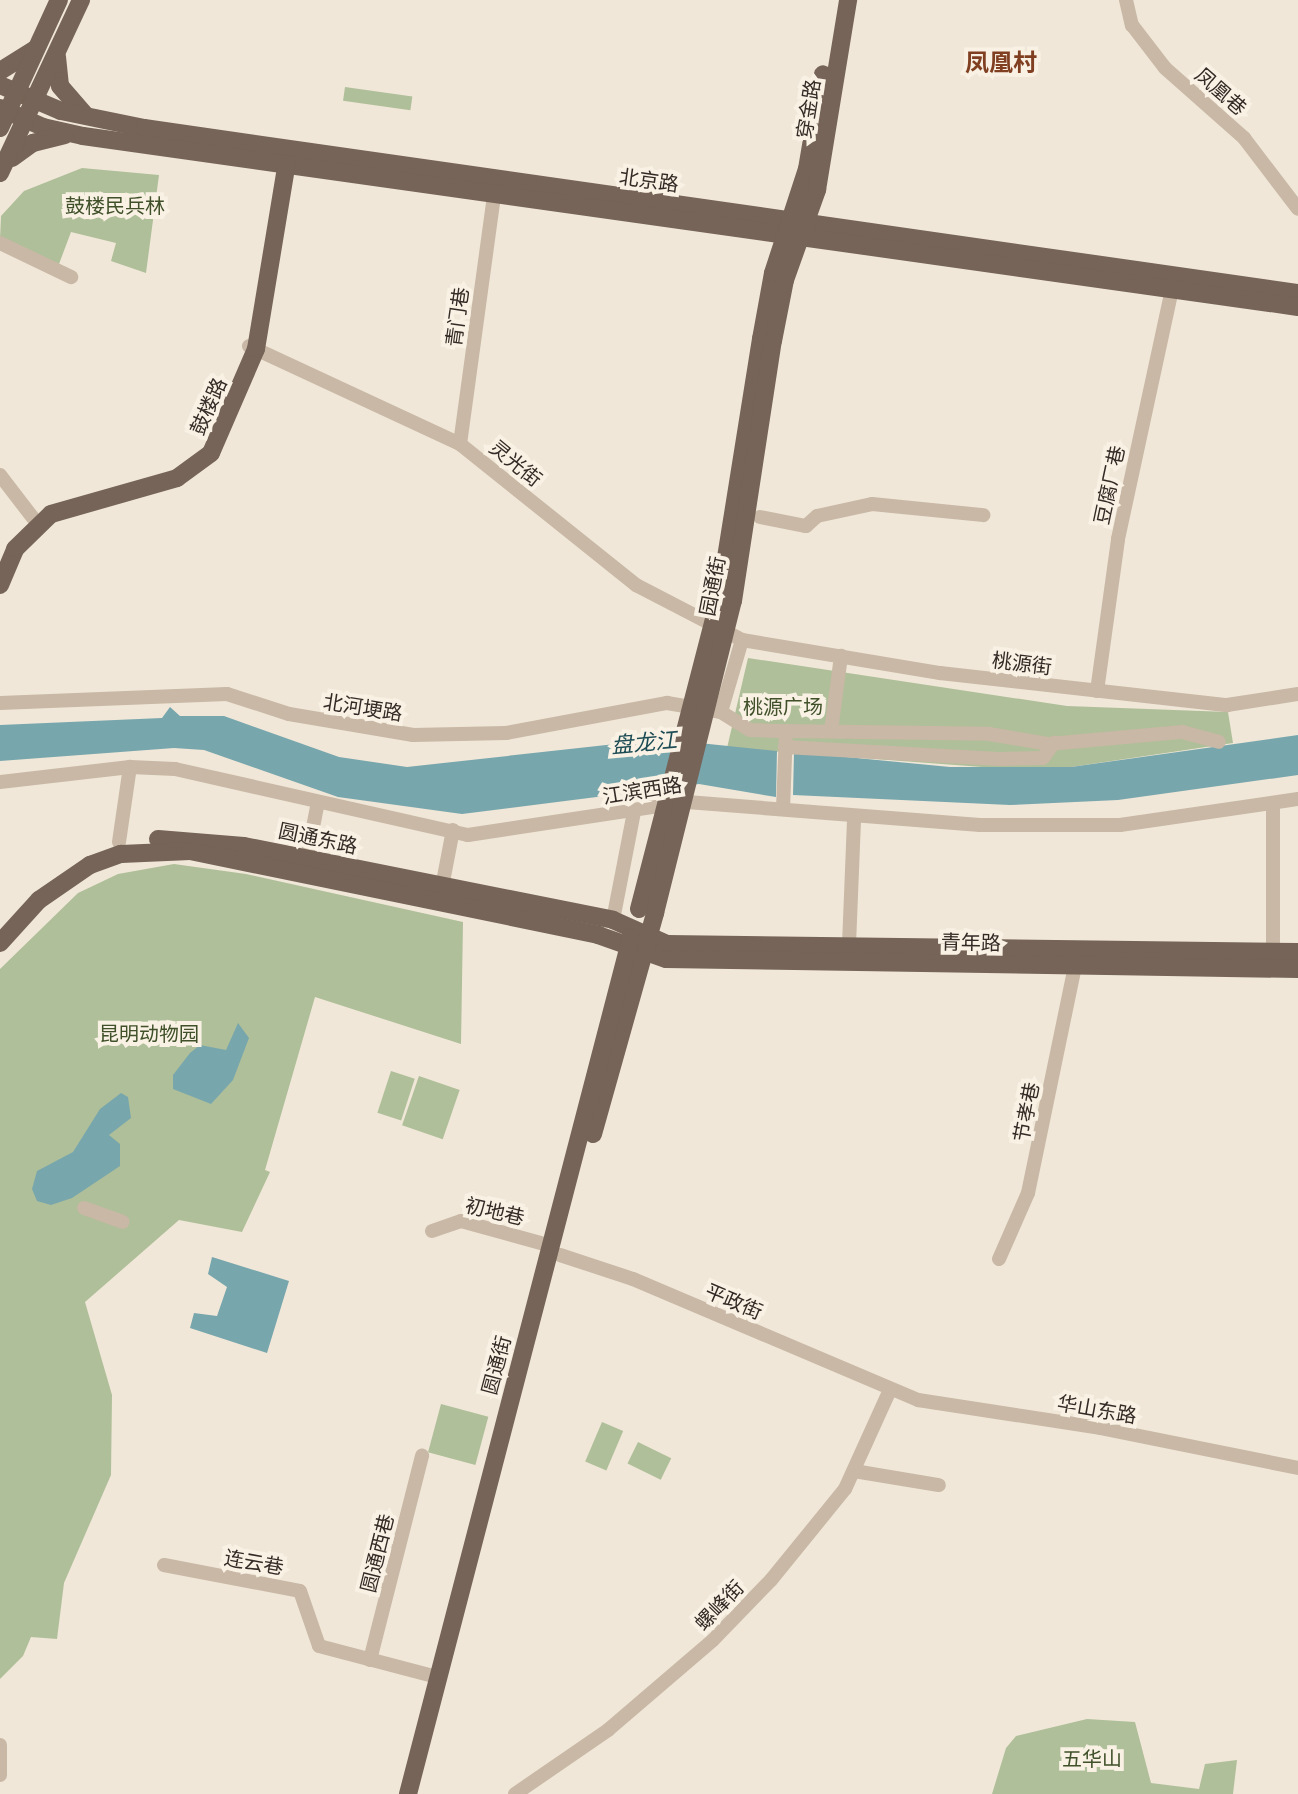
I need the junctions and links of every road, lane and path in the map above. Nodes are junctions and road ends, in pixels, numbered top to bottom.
1 (59, 0) edge
2 (81, 0) edge
3 (836, 0) edge
4 (848, 0) edge
5 (1126, 0) edge
6 (38, 45) junction
7 (59, 48) junction
8 (0, 71) edge
9 (17, 94) edge
10 (3, 116) edge
11 (26, 120) junction
12 (98, 120) junction
13 (83, 136) junction
14 (283, 166) junction
15 (0, 173) edge
16 (494, 195) junction
17 (1298, 209) edge
18 (796, 230) junction
19 (0, 243) edge
20 (71, 277) dead end
21 (1172, 290) junction
22 (1298, 293) edge
23 (1298, 307) edge
24 (253, 348) junction
25 (460, 444) junction
26 (0, 475) edge
27 (983, 515) dead end
28 (760, 517) dead end
29 (33, 518) junction
30 (0, 562) edge
31 (0, 585) edge
32 (742, 640) junction
33 (841, 656) junction
34 (1097, 691) junction
35 (1298, 694) edge
36 (0, 703) edge
37 (721, 712) junction
38 (786, 731) junction
39 (831, 731) junction
40 (1182, 732) junction
41 (1219, 742) dead end
42 (1054, 743) junction
43 (785, 748) junction
44 (1183, 749) dead end
45 (130, 767) junction
46 (0, 782) edge
47 (1298, 799) edge
48 (318, 802) junction
49 (782, 804) junction
50 (1273, 804) junction
51 (634, 812) junction
52 (854, 818) junction
53 (453, 830) junction
54 (119, 842) junction
55 (305, 866) junction
56 (442, 887) junction
57 (613, 920) junction
58 (0, 926) edge
59 (0, 943) edge
60 (638, 943) junction
61 (849, 945) junction
62 (1273, 952) junction
63 (1298, 952) edge
64 (1075, 967) junction
65 (1298, 969) edge
66 (84, 1208) dead end
67 (123, 1222) dead end
68 (432, 1231) dead end
69 (556, 1250) junction
70 (999, 1259) dead end
71 (890, 1390) junction
72 (422, 1456) dead end
73 (1298, 1468) edge
74 (854, 1471) junction
75 (939, 1485) dead end
76 (164, 1565) dead end
77 (370, 1660) junction
78 (441, 1678) junction
79 (0, 1745) edge
80 (0, 1775) edge
81 (408, 1794) edge
82 (418, 1794) edge
83 (515, 1794) edge

1 - 6 main road
2 - 7 main road
3 - 18 main road, 穿金路
4 - 18 main road, 穿金路
5 - 17 street, 凤凰巷
6 - 8 main road
6 - 9 main road
7 - 9 main road
7 - 12 main road
9 - 10 main road
9 - 11 main road
9 - 12 main road, 北京路
10 - 11 main road, 北京路
11 - 13 main road, 北京路
11 - 15 main road
12 - 18 main road, 北京路
13 - 14 main road, 北京路
13 - 15 main road
14 - 16 main road, 北京路
14 - 24 main road, 鼓楼路
16 - 18 main road, 北京路
16 - 25 street, 青门巷
18 - 21 main road, 北京路
18 - 22 main road, 北京路
18 - 60 main road, 园通街, bridge
19 - 20 street
21 - 23 main road, 北京路
21 - 34 street, 豆腐厂巷
24 - 25 street, 灵光街
24 - 29 main road, 鼓楼路
24 - 31 main road, 鼓楼路
25 - 32 street, 灵光街
26 - 29 street
27 - 28 street
29 - 30 main road, 鼓楼路
32 - 33 street, 桃源街
32 - 37 street
33 - 34 street, 桃源街
33 - 39 street
34 - 35 street, 桃源街
36 - 37 street, 北河埂路
37 - 38 street, 北河埂路
38 - 39 street, 北河埂路
38 - 43 street
39 - 42 street, 北河埂路
40 - 41 street
40 - 42 street
40 - 44 street
42 - 43 street
43 - 49 street
45 - 46 street, 江滨西路
45 - 48 street, 江滨西路
45 - 54 street
47 - 50 street, 江滨西路
48 - 53 street, 江滨西路
48 - 55 street
49 - 51 street, 江滨西路
49 - 52 street, 江滨西路
50 - 52 street, 江滨西路
50 - 62 street
51 - 53 street, 江滨西路
51 - 57 street
52 - 61 street
53 - 56 street
54 - 55 main road, 圆通东路
54 - 58 main road, 圆通东路
55 - 56 main road, 圆通东路
55 - 59 main road, 圆通东路
55 - 60 main road, 圆通东路
56 - 57 main road, 圆通东路
57 - 60 main road, 圆通东路
60 - 61 main road, 青年路
60 - 64 main road, 青年路
60 - 69 main road, 圆通街
61 - 62 main road, 青年路
62 - 63 main road, 青年路
64 - 65 main road, 青年路
64 - 70 street, 节孝巷
66 - 67 street
68 - 69 street, 初地巷
69 - 71 street, 平政街
69 - 78 main road, 圆通街
71 - 73 street, 华山东路
71 - 74 street, 螺峰街
72 - 77 street, 圆通西巷
74 - 75 street
74 - 83 street, 螺峰街
76 - 77 street, 连云巷
77 - 78 street, 连云巷
78 - 81 main road, 圆通街
78 - 82 main road, 圆通街
79 - 80 street

